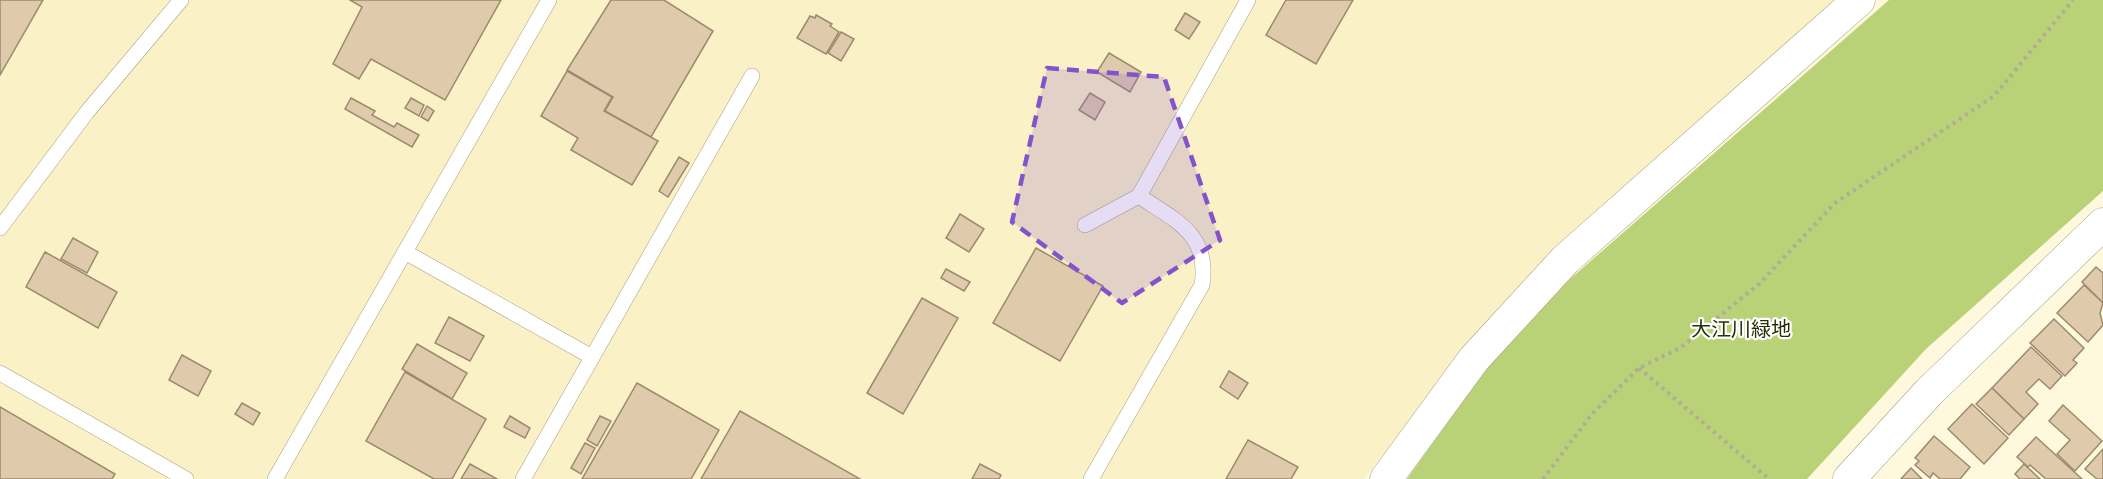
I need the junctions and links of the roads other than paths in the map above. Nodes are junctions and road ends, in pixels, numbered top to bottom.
1 (181, 0) edge
2 (549, 0) edge
3 (1248, 0) edge
4 (1859, 0) edge
5 (752, 76) dead end
6 (1139, 196) junction
7 (2103, 224) edge
8 (1085, 225) dead end
9 (0, 228) edge
10 (405, 252) junction
11 (592, 357) junction
12 (0, 373) edge
13 (186, 479) edge
14 (274, 479) edge
15 (523, 479) edge
16 (1091, 479) edge
17 (1386, 479) edge
18 (1849, 479) edge

1 - 9 lane
2 - 10 lane
3 - 6 lane
4 - 17 street
5 - 11 lane
6 - 8 lane
6 - 16 lane
7 - 18 street
10 - 11 lane
10 - 14 lane
11 - 15 lane
12 - 13 lane

